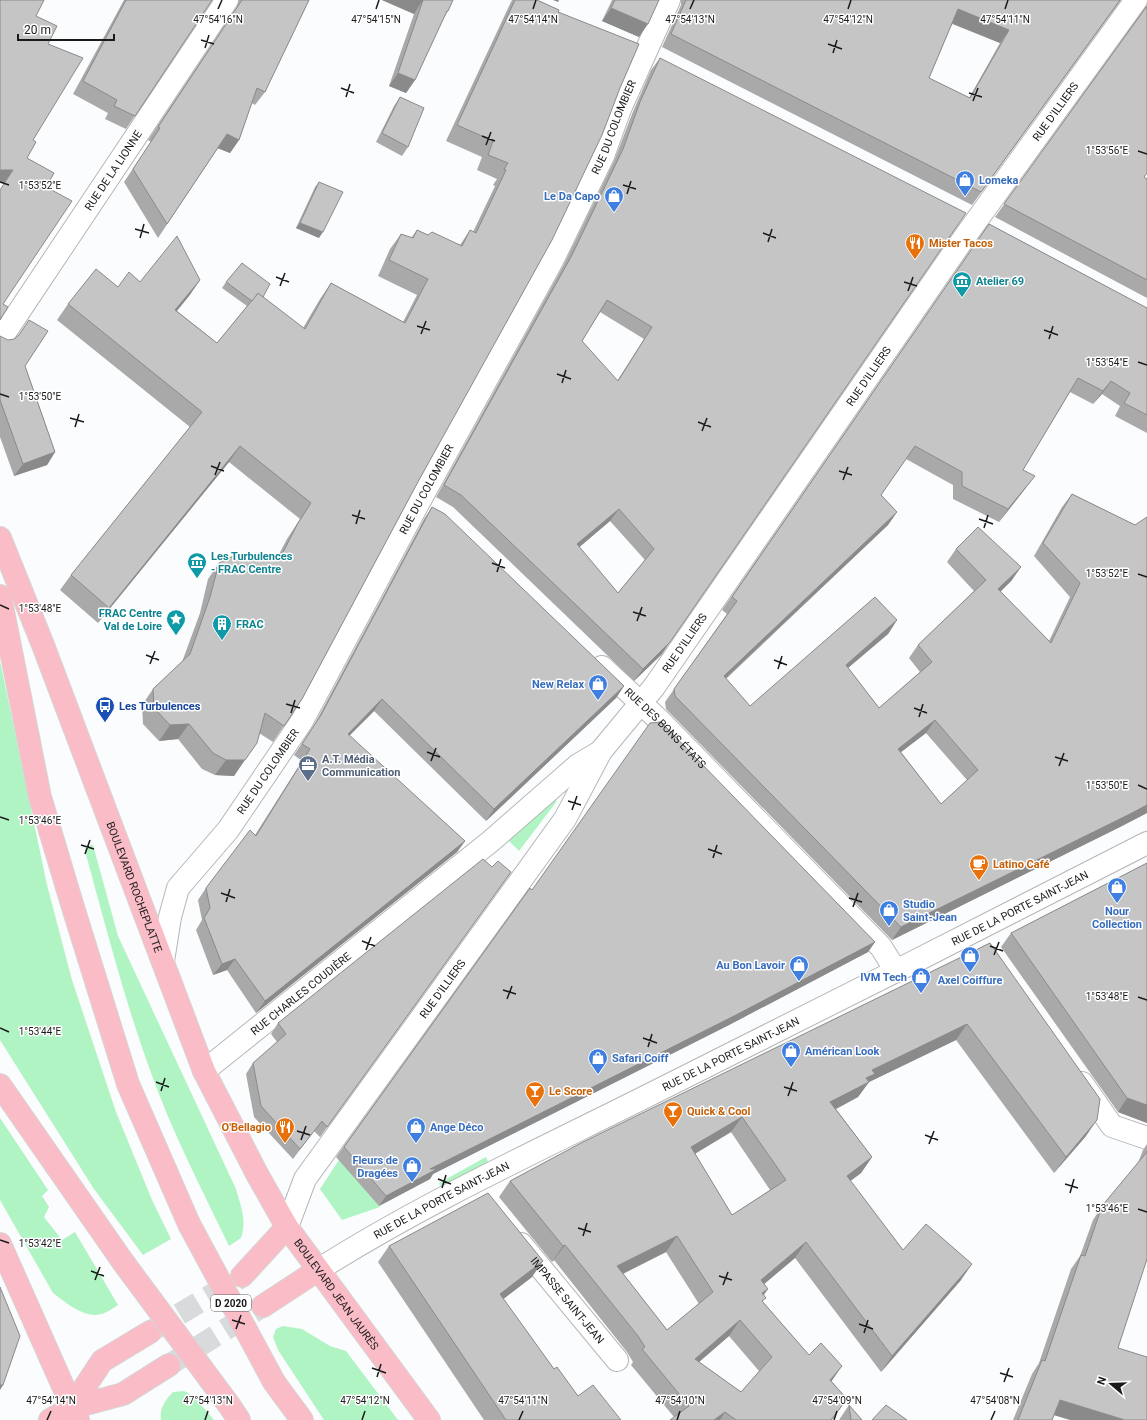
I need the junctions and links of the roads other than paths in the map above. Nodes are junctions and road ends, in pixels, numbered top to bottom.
1 (227, 0) edge
2 (670, 0) edge
3 (1136, 0) edge
4 (967, 216) junction
5 (996, 232) edge
6 (0, 340) edge
7 (0, 538) edge
8 (0, 596) edge
9 (587, 653) edge
10 (641, 704) junction
11 (601, 751) junction
12 (491, 841) joint
13 (1147, 843) edge
14 (163, 961) junction
15 (896, 971) junction
16 (1071, 1068) edge
17 (204, 1071) junction
18 (0, 1085) edge
19 (1147, 1138) edge
20 (474, 1183) junction
21 (486, 1202) edge
22 (287, 1226) junction
23 (507, 1226) edge
24 (0, 1244) edge
25 (318, 1270) junction
26 (242, 1276) tunnel mouth
27 (263, 1306) tunnel mouth
28 (150, 1332) tunnel mouth
29 (617, 1360) dead end
30 (169, 1365) tunnel mouth
31 (234, 1412) edge
32 (75, 1414) edge
33 (50, 1420) edge
34 (302, 1420) edge
35 (429, 1420) edge

1 - 6 street, RUE DE LA LIONNE
2 - 14 street, RUE DU COLOMBIER
3 - 4 street, RUE D'ILLIERS
4 - 5 street
4 - 10 street, RUE D'ILLIERS
7 - 14 main road, BOULEVARD ROCHEPLATTE
8 - 34 main road, D 2020, bridge
9 - 10 street, RUE DES BONS ÉTATS
10 - 11 street, RUE D'ILLIERS
10 - 15 street, RUE DES BONS ÉTATS
11 - 12 street, RUE D'ILLIERS
11 - 22 street, RUE D'ILLIERS
12 - 17 street, RUE CHARLES COUDIÈRE
13 - 15 street, RUE DE LA PORTE SAINT-JEAN
14 - 17 main road, BOULEVARD ROCHEPLATTE
15 - 20 street, RUE DE LA PORTE SAINT-JEAN
16 - 19 street
17 - 22 main road, BOULEVARD ROCHEPLATTE
18 - 31 main road, bridge
20 - 21 street
20 - 25 street, RUE DE LA PORTE SAINT-JEAN
22 - 25 main road, BOULEVARD JEAN JAURÈS
22 - 26 main road
23 - 29 street, IMPASSE SAINT-JEAN
24 - 32 main road
25 - 27 main road
25 - 35 main road, BOULEVARD JEAN JAURÈS
28 - 32 main road
30 - 32 main road
32 - 33 main road

